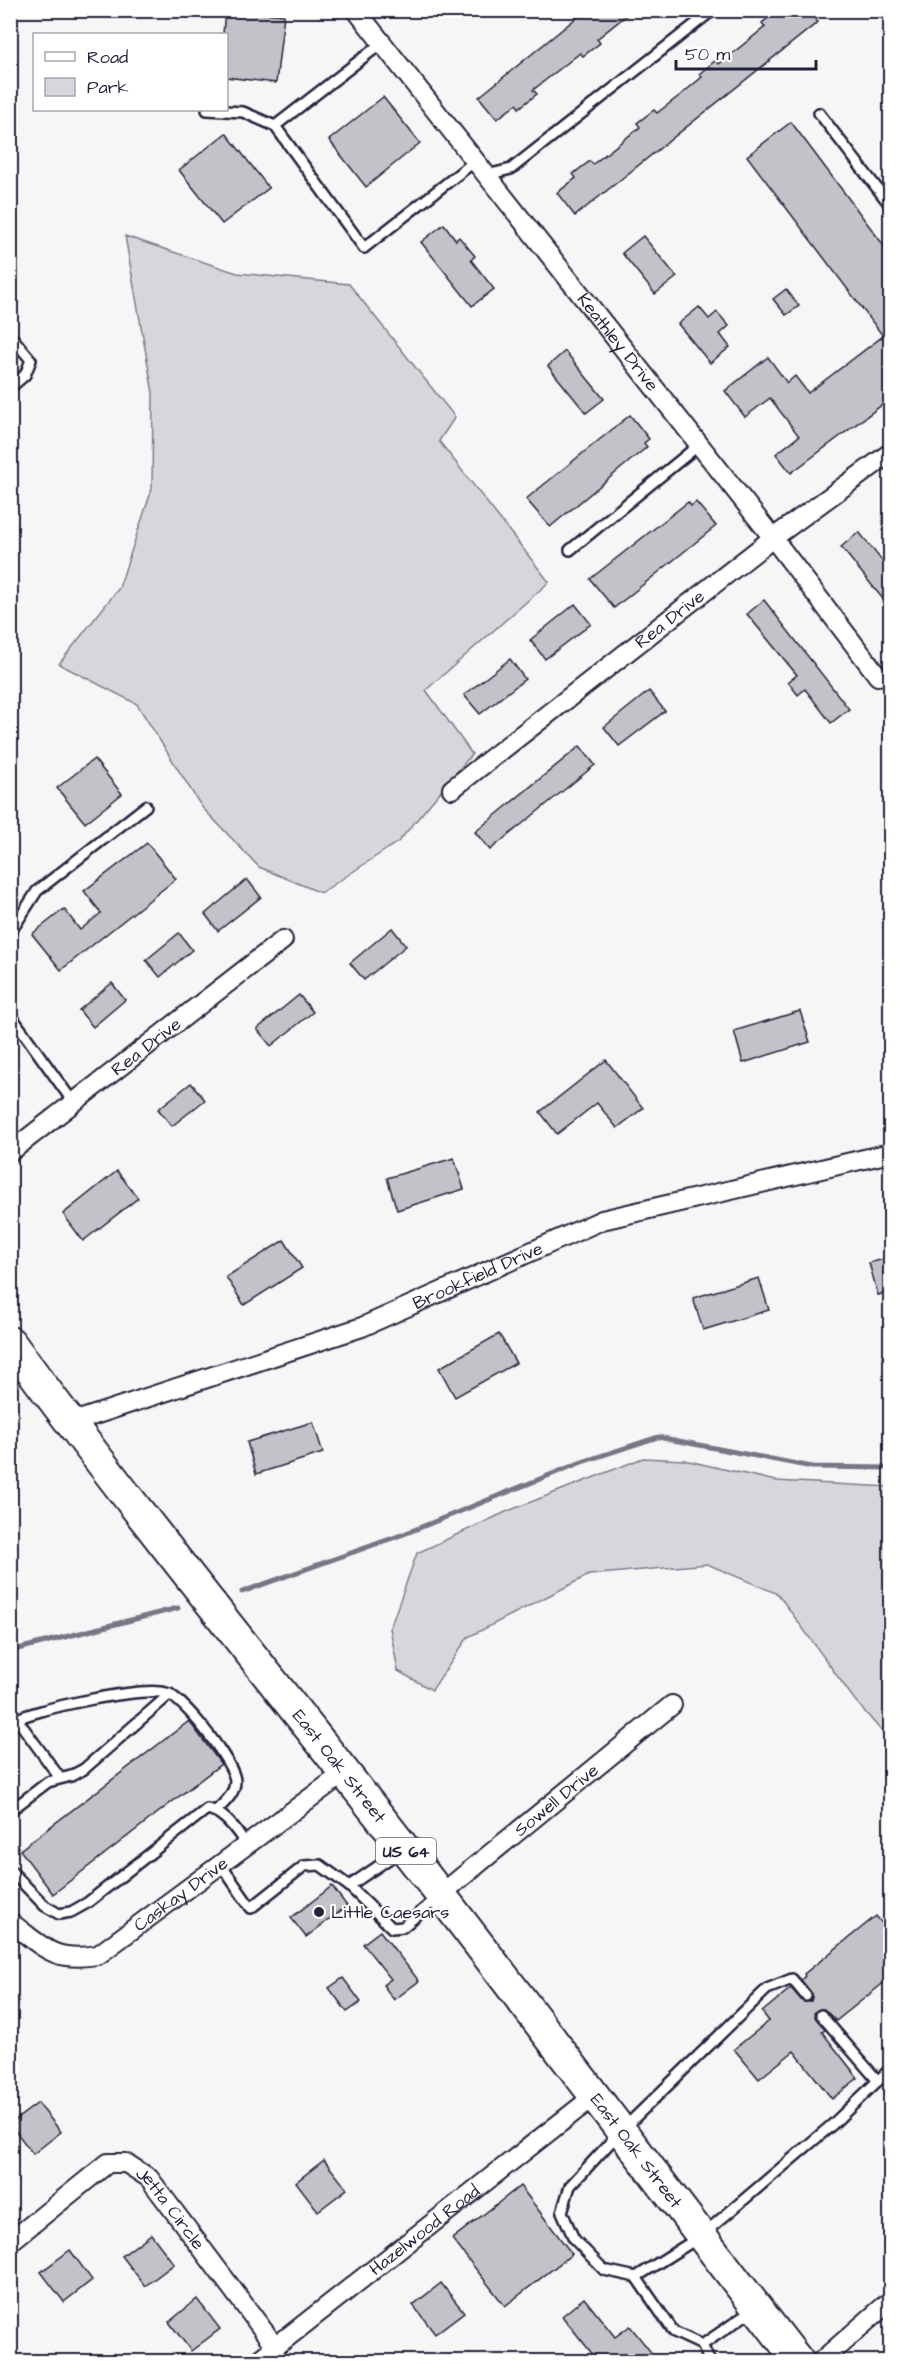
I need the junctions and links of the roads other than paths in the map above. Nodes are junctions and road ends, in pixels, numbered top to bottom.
1 (713, 10) edge
2 (359, 12) edge
3 (382, 43) junction
4 (225, 111) edge
5 (819, 113) dead end
6 (275, 126) junction
7 (481, 168) junction
8 (891, 205) edge
9 (10, 335) edge
10 (10, 388) edge
11 (700, 444) junction
12 (891, 453) edge
13 (773, 538) junction
14 (570, 550) dead end
15 (878, 676) dead end
16 (452, 789) dead end
17 (146, 806) dead end
18 (10, 933) edge
19 (283, 940) dead end
20 (10, 1014) edge
21 (73, 1101) junction
22 (10, 1152) edge
23 (891, 1153) edge
24 (10, 1342) edge
25 (70, 1423) junction
26 (170, 1694) junction
27 (672, 1705) dead end
28 (14, 1720) edge
29 (344, 1773) junction
30 (60, 1778) junction
31 (10, 1811) edge
32 (216, 1811) junction
33 (247, 1845) junction
34 (404, 1849) junction
35 (221, 1865) junction
36 (10, 1870) edge
37 (349, 1886) junction
38 (440, 1895) junction
39 (10, 1922) edge
40 (806, 1996) dead end
41 (821, 2015) dead end
42 (891, 2069) edge
43 (878, 2081) junction
44 (593, 2097) junction
45 (620, 2132) junction
46 (701, 2236) junction
47 (10, 2242) edge
48 (636, 2277) junction
49 (891, 2301) edge
50 (757, 2307) junction
51 (702, 2345) junction
52 (275, 2346) junction
53 (256, 2361) edge
54 (710, 2361) edge
55 (799, 2361) edge
56 (820, 2361) edge

1 - 7 lane
2 - 3 street, Keathley Drive
3 - 6 lane
3 - 7 street, Keathley Drive
4 - 6 lane
5 - 8 lane
6 - 7 lane
7 - 11 street, Keathley Drive
9 - 10 lane
11 - 13 street, Keathley Drive
11 - 14 lane
12 - 13 street, Rea Drive
13 - 15 street, Keathley Drive
13 - 16 street, Rea Drive
17 - 18 lane
19 - 21 street, Rea Drive
20 - 21 lane
21 - 22 street, Rea Drive
23 - 25 street, Brookfield Drive
24 - 25 highway, East Oak Street / US 64
25 - 29 highway, East Oak Street / US 64
26 - 28 lane
26 - 30 lane
26 - 32 lane
27 - 38 street, Sowell Drive
28 - 30 lane
29 - 33 street, Caskay Drive
29 - 34 highway, East Oak Street / US 64
30 - 31 lane
32 - 33 lane
32 - 36 lane
33 - 35 street, Caskay Drive
34 - 37 lane
34 - 38 highway, East Oak Street / US 64
35 - 37 lane
35 - 39 street, Caskay Drive
37 - 38 lane
38 - 44 highway, East Oak Street / US 64
40 - 45 lane
41 - 43 lane
42 - 43 lane
43 - 46 lane
44 - 45 highway, East Oak Street / US 64
44 - 52 street, Hazelwood Road
45 - 46 highway, East Oak Street / US 64
45 - 48 lane
46 - 48 lane
46 - 50 highway, East Oak Street / US 64
47 - 52 street, Jetta Circle
48 - 51 lane
49 - 56 street
50 - 51 lane
50 - 55 highway, East Oak Street / US 64
51 - 54 lane
52 - 53 street, Hazelwood Road

